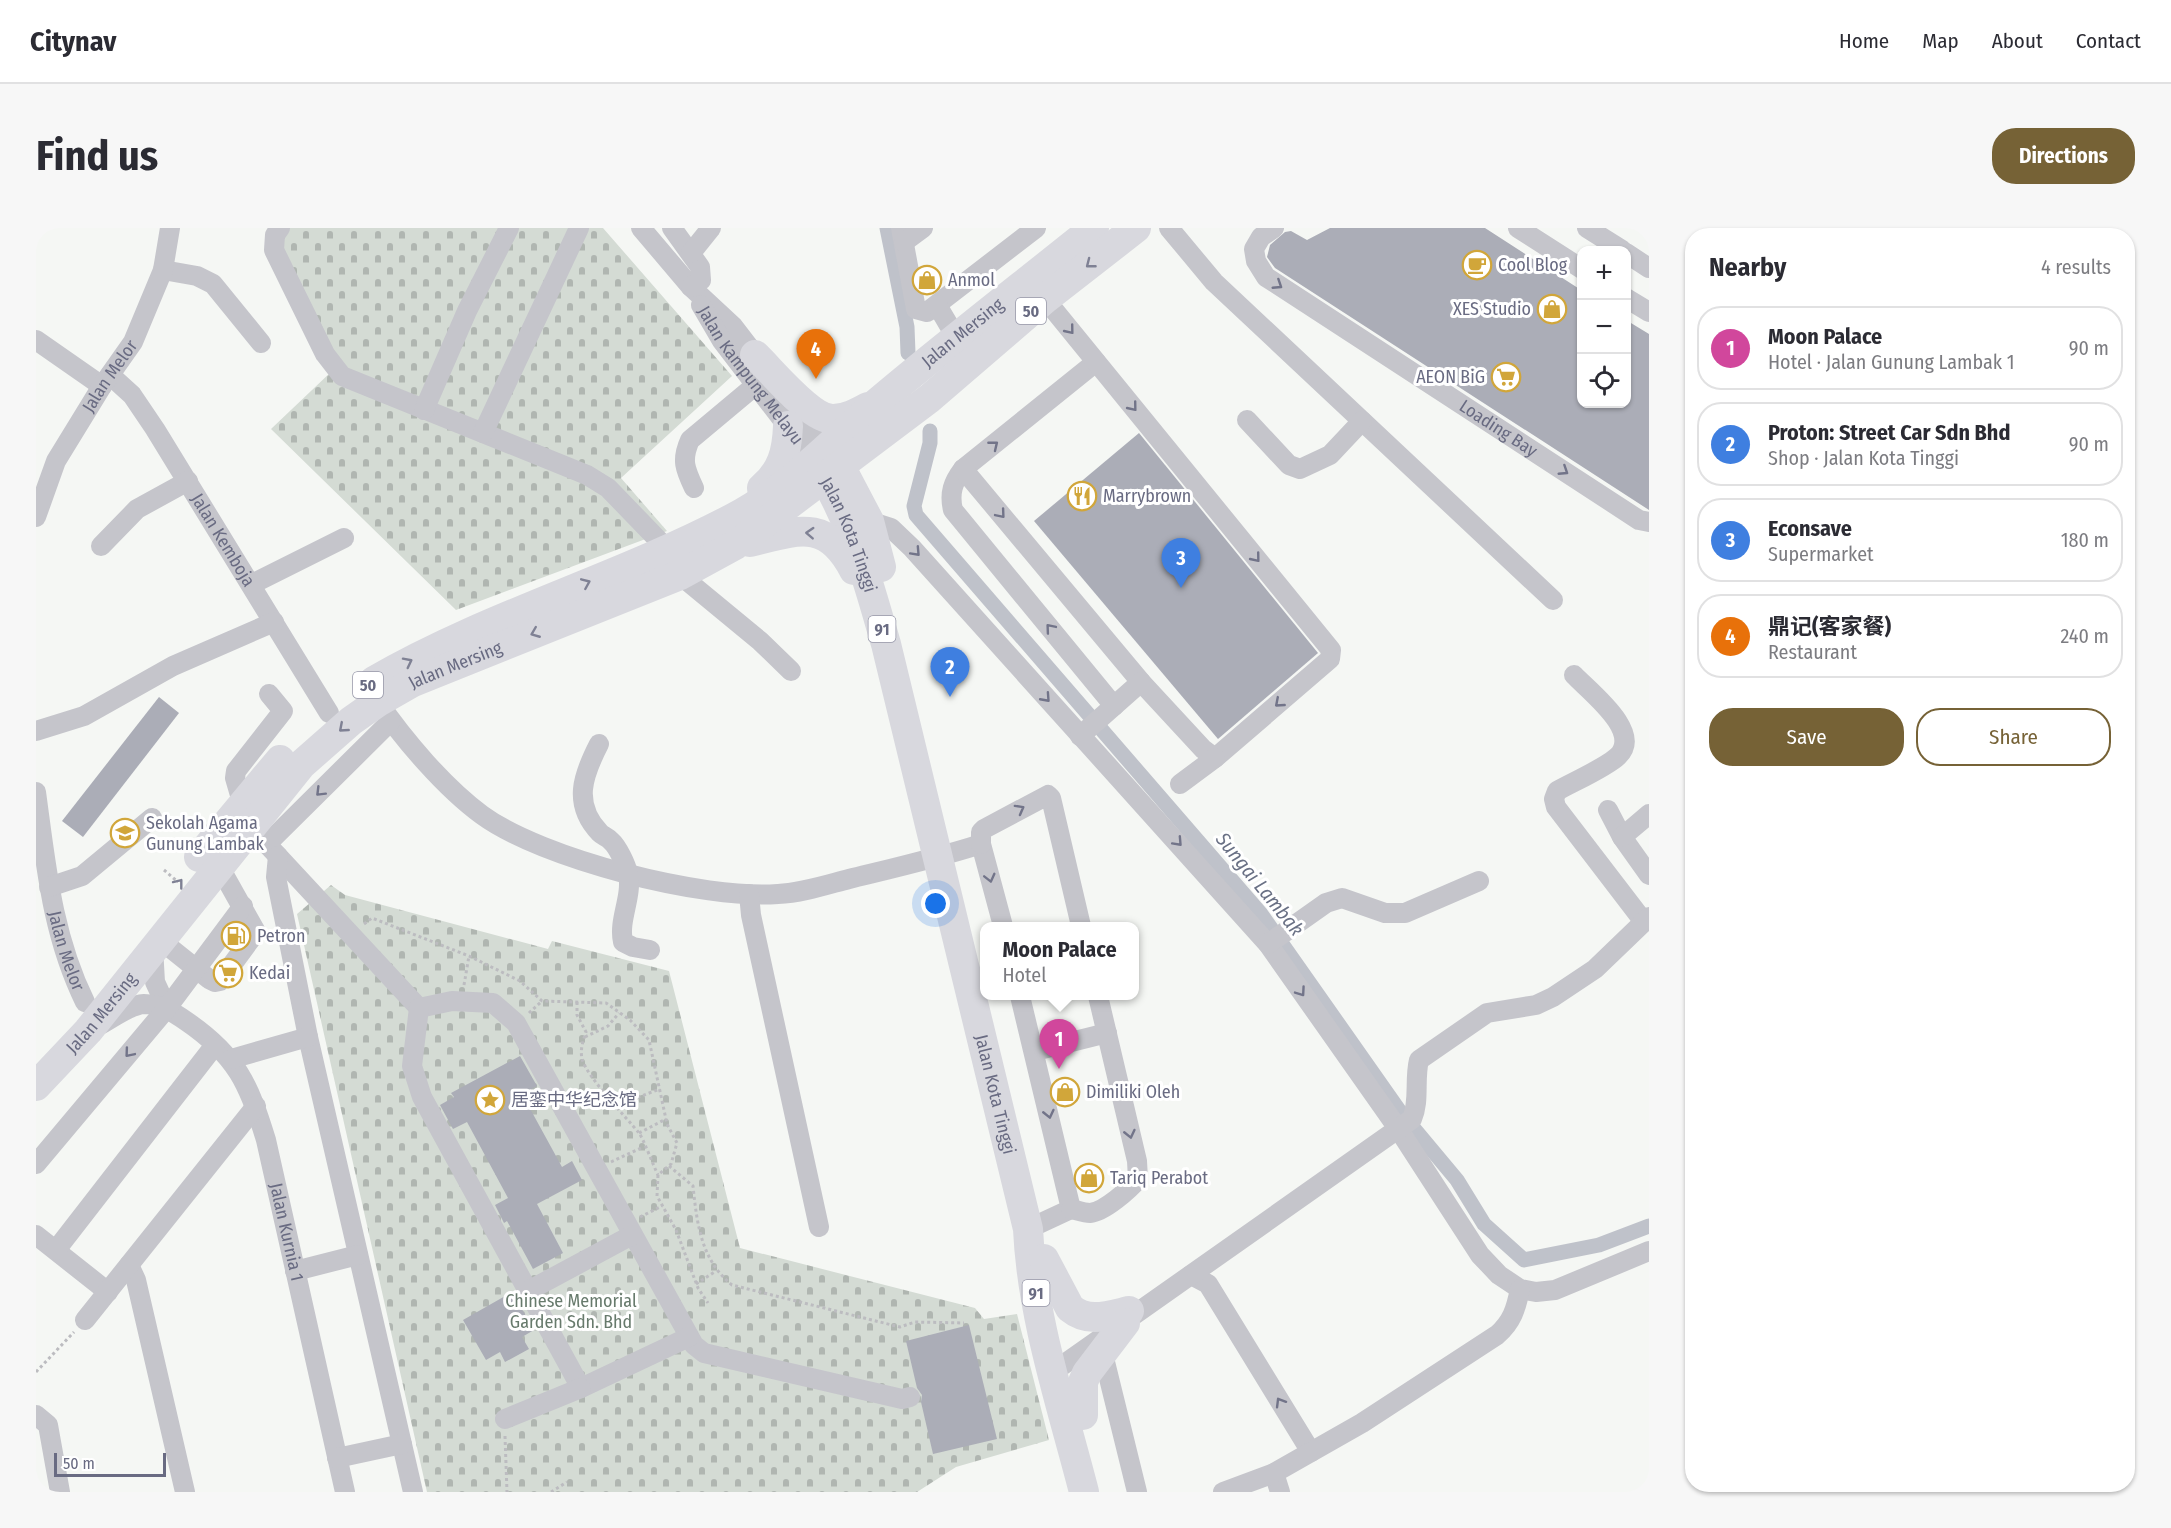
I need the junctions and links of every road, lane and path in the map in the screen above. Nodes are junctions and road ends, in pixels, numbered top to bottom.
1 (170, 228) edge
2 (280, 228) edge
3 (509, 228) edge
4 (579, 228) edge
5 (641, 228) edge
6 (672, 228) edge
7 (711, 228) edge
8 (923, 228) edge
9 (1036, 228) edge
10 (1094, 228) edge
11 (1136, 228) edge
12 (1169, 228) edge
13 (1518, 228) edge
14 (1587, 228) edge
15 (1268, 233) edge
16 (902, 235) edge
17 (1009, 237) edge
18 (1616, 246) edge
19 (691, 253) junction
20 (1631, 256) edge
21 (1577, 266) edge
22 (1649, 268) edge
23 (163, 270) junction
24 (691, 287) junction
25 (1045, 299) junction
26 (1629, 300) edge
27 (936, 305) junction
28 (1649, 312) edge
29 (957, 339) junction
30 (36, 340) edge
31 (261, 343) dead end
32 (755, 355) junction
33 (1096, 362) junction
34 (106, 380) junction
35 (757, 384) junction
36 (914, 395) junction
37 (878, 402) junction
38 (424, 410) junction
39 (1247, 420) dead end
40 (1362, 421) junction
41 (788, 426) junction
42 (483, 433) junction
43 (827, 463) junction
44 (963, 469) junction
45 (188, 481) junction
46 (694, 488) dead end
47 (36, 517) edge
48 (867, 517) junction
49 (1649, 522) edge
50 (705, 532) junction
51 (344, 538) dead end
52 (735, 545) junction
53 (101, 546) dead end
54 (667, 549) junction
55 (680, 575) junction
56 (252, 584) junction
57 (1553, 600) dead end
58 (274, 622) junction
59 (886, 644) junction
60 (791, 671) dead end
61 (1574, 675) dead end
62 (1141, 682) junction
63 (269, 694) dead end
64 (384, 712) junction
65 (329, 713) junction
66 (1097, 721) junction
67 (36, 731) edge
68 (599, 744) dead end
69 (1215, 758) junction
70 (1180, 784) dead end
71 (921, 785) junction
72 (36, 792) edge
73 (1608, 810) dead end
74 (1649, 814) edge
75 (152, 818) dead end
76 (259, 832) junction
77 (1622, 837) junction
78 (981, 844) junction
79 (939, 858) junction
80 (219, 866) junction
81 (628, 873) junction
82 (1649, 875) edge
83 (1479, 881) dead end
84 (49, 887) junction
85 (749, 894) junction
86 (243, 906) junction
87 (1647, 919) edge
88 (1001, 922) edge
89 (1080, 922) edge
90 (350, 934) junction
91 (1276, 939) junction
92 (156, 943) junction
93 (650, 950) dead end
94 (469, 956) junction
95 (196, 968) junction
96 (1021, 1000) edge
97 (1099, 1000) edge
98 (461, 1001) junction
99 (577, 1002) junction
100 (167, 1008) junction
101 (419, 1008) junction
102 (619, 1012) junction
103 (87, 1017) junction
104 (1107, 1033) junction
105 (308, 1037) junction
106 (585, 1037) junction
107 (215, 1045) junction
108 (1035, 1052) junction
109 (36, 1058) edge
110 (231, 1059) junction
111 (36, 1086) edge
112 (660, 1089) junction
113 (256, 1106) junction
114 (615, 1106) junction
115 (666, 1119) junction
116 (1405, 1125) junction
117 (639, 1133) junction
118 (644, 1147) junction
119 (36, 1164) edge
120 (669, 1166) junction
121 (596, 1169) junction
122 (658, 1175) junction
123 (662, 1206) junction
124 (1071, 1209) junction
125 (819, 1227) dead end
126 (629, 1229) junction
127 (1028, 1229) junction
128 (36, 1235) edge
129 (56, 1250) junction
130 (1649, 1251) edge
131 (358, 1255) junction
132 (1044, 1258) junction
133 (129, 1265) junction
134 (295, 1271) junction
135 (716, 1271) junction
136 (1202, 1275) junction
137 (696, 1284) junction
138 (1520, 1289) junction
139 (108, 1292) junction
140 (528, 1292) junction
141 (708, 1303) dead end
142 (1136, 1312) junction
143 (85, 1320) joint
144 (964, 1323) dead end
145 (688, 1337) junction
146 (1103, 1354) junction
147 (1060, 1359) junction
148 (36, 1372) edge
149 (581, 1388) junction
150 (910, 1397) dead end
151 (36, 1415) edge
152 (1083, 1415) junction
153 (505, 1419) joint
154 (402, 1444) junction
155 (1311, 1452) junction
156 (337, 1458) junction
157 (567, 1482) dead end
158 (1277, 1483) edge
159 (60, 1492) edge
160 (184, 1492) edge
161 (345, 1492) edge
162 (414, 1492) edge
163 (507, 1492) edge
164 (551, 1492) edge
165 (1084, 1492) edge
166 (1102, 1492) edge
167 (1137, 1492) edge
168 (1223, 1492) edge

1 - 23 street, Jalan Melor
2 - 38 street
3 - 38 street
4 - 42 street
5 - 24 street, Jalan Kampung Melayu
6 - 19 street
7 - 19 street
8 - 16 street
9 - 17 street
10 - 29 highway, Jalan Mersing / 50
11 -> 25 highway, Jalan Mersing / 50
12 - 40 street
13 - 21 street
14 - 18 street
15 -> 49 street, Loading Bay
16 - 27 street
17 - 27 street
19 - 24 street
20 - 22 street
23 - 31 street
23 - 34 street, Jalan Melor
24 - 32 street, Jalan Kampung Melayu
24 - 35 street, Jalan Kampung Melayu
25 -> 33 street
25 - 36 highway, Jalan Mersing / 50
26 - 28 street
27 - 29 street
29 - 36 highway, Jalan Mersing / 50
30 - 34 street, Jalan Kemboja
32 - 37 highway
32 - 43 street, Jalan Kampung Melayu
44 -> 33 street
33 -> 69 street
34 - 45 street, Jalan Kemboja
34 - 47 street, Jalan Melor
35 - 41 street, Jalan Kampung Melayu
35 - 46 street
36 - 37 highway, Jalan Mersing / 50
36 - 43 highway, Jalan Mersing / 50
36 - 48 highway
37 - 43 highway, Jalan Mersing / 50
38 - 42 street
39 - 40 street
40 - 57 street
41 - 43 street, Jalan Kampung Melayu
41 - 50 highway
42 - 54 street
43 - 48 highway, Jalan Kota Tinggi / 91
43 - 50 highway, Jalan Mersing / 50
43 - 52 highway, Jalan Mersing / 50
43 - 59 highway, Jalan Kota Tinggi / 91
44 -> 62 street
66 -> 44 street
45 - 53 street
45 - 56 street, Jalan Kemboja
48 -> 66 street
48 - 71 highway, Jalan Kota Tinggi / 91
50 - 54 highway, Jalan Mersing / 50
51 - 56 street
52 - 55 highway, Jalan Mersing / 50
59 -> 52 highway
65 -> 54 highway, Jalan Mersing / 50
55 - 60 street
55 -> 64 highway, Jalan Mersing / 50
56 - 58 street, Jalan Kemboja
58 - 65 street, Jalan Kemboja
58 - 67 street
59 - 71 highway, Jalan Kota Tinggi / 91
61 - 87 street
62 - 66 street
62 - 69 street
63 - 76 street
64 -> 76 highway, Jalan Mersing / 50
64 - 81 street
65 - 76 highway, Jalan Mersing / 50
66 -> 91 street
68 - 81 street
69 - 70 street
71 - 79 highway, Jalan Kota Tinggi / 91
72 - 84 street, Jalan Melor
73 - 77 street
74 - 77 street
75 - 84 street
76 - 80 highway, Jalan Mersing / 50
76 - 90 street
103 -> 76 highway, Jalan Mersing / 50
76 - 105 street
77 - 82 street
78 - 79 street
78 -> 88 street
78 -> 89 street
79 - 85 street
79 - 127 highway, Jalan Kota Tinggi / 91
80 - 86 street
80 - 92 highway, Jalan Mersing / 50
81 - 85 street
81 - 93 street
83 - 91 street
84 - 103 street, Jalan Melor
85 - 125 street
86 - 95 street
86 - 95 street
87 - 116 street
90 - 94 path
90 - 101 street
91 -> 116 street
92 - 95 street
92 - 100 street
92 - 103 highway, Jalan Mersing / 50
94 - 98 path
94 - 99 path
95 - 100 street
96 - 108 street
97 - 104 street
98 - 101 street
98 - 121 street
99 - 102 path
99 - 106 path
100 - 103 street
100 - 107 street, Jalan Kurnia 1
100 -> 119 street
101 - 140 street
102 - 106 path
102 - 112 path
103 - 109 highway, Jalan Mersing / 50
103 - 111 highway, Jalan Mersing / 50
104 - 108 street
104 -> 124 street
105 - 110 street
105 - 131 street
106 - 114 path
107 - 110 street, Jalan Kurnia 1
107 - 129 street
108 -> 124 street
110 - 113 street, Jalan Kurnia 1
112 - 114 path
112 - 115 path
113 - 133 street
113 - 134 street, Jalan Kurnia 1
114 - 117 path
115 - 117 path
115 - 120 path
116 - 136 street
116 - 138 street
117 - 118 path
118 - 121 path
118 - 122 path
120 - 122 path
120 - 135 path
121 - 126 street
122 - 123 path
123 - 126 path
123 - 137 path
124 - 127 street
126 - 140 street
126 - 145 street
127 - 132 highway, Jalan Kota Tinggi / 91
127 - 147 highway, Jalan Kota Tinggi / 91
128 - 129 street
129 - 139 street
130 - 138 street
131 - 134 street
131 - 154 street
132 - 142 highway
132 - 147 highway, Jalan Kota Tinggi / 91
133 - 139 street
133 - 160 street
134 - 156 street, Jalan Kurnia 1
135 - 137 path
135 - 144 path
136 - 142 street
155 -> 136 street
137 - 141 path
138 - 155 street
139 - 143 street
140 - 149 street
142 - 146 highway
142 - 147 street
143 - 148 path
145 - 149 street
145 - 150 street
146 - 152 highway
146 - 167 street
147 - 152 highway, Jalan Kota Tinggi / 91
147 - 165 highway, Jalan Kota Tinggi / 91
149 - 153 street
151 - 159 street
152 - 166 highway, Jalan Kota Tinggi / 91
153 - 163 path
154 - 156 street
154 - 162 street
155 - 158 street
156 - 161 street, Jalan Kurnia 1
157 - 164 path
158 - 168 street

